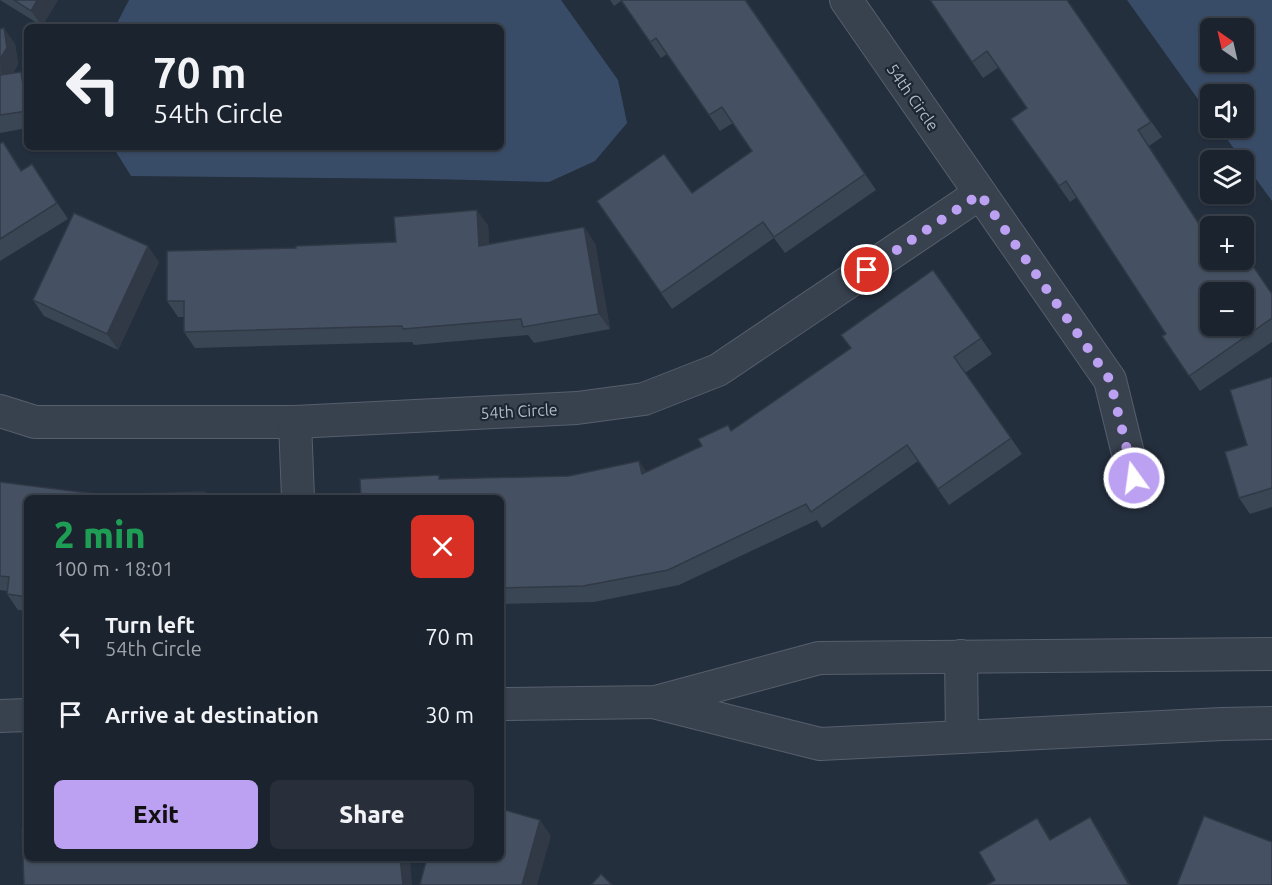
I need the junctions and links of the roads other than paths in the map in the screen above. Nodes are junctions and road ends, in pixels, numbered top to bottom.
1 (846, 0) edge
2 (980, 194) junction
3 (0, 411) edge
4 (295, 422) junction
5 (1134, 478) dead end
6 (298, 495) edge
7 (1272, 654) edge
8 (961, 656) junction
9 (656, 702) junction
10 (504, 704) edge
11 (24, 715) edge
12 (0, 716) edge
13 (1272, 723) edge
14 (962, 737) junction

1 - 2 street, 54th Circle
2 - 4 street, 54th Circle
2 - 5 street, 54th Circle
3 - 4 street, 54th Circle
4 - 6 street
7 - 8 street
8 - 9 street
8 - 14 street
9 - 10 street
9 - 14 street
11 - 12 street
13 - 14 street

